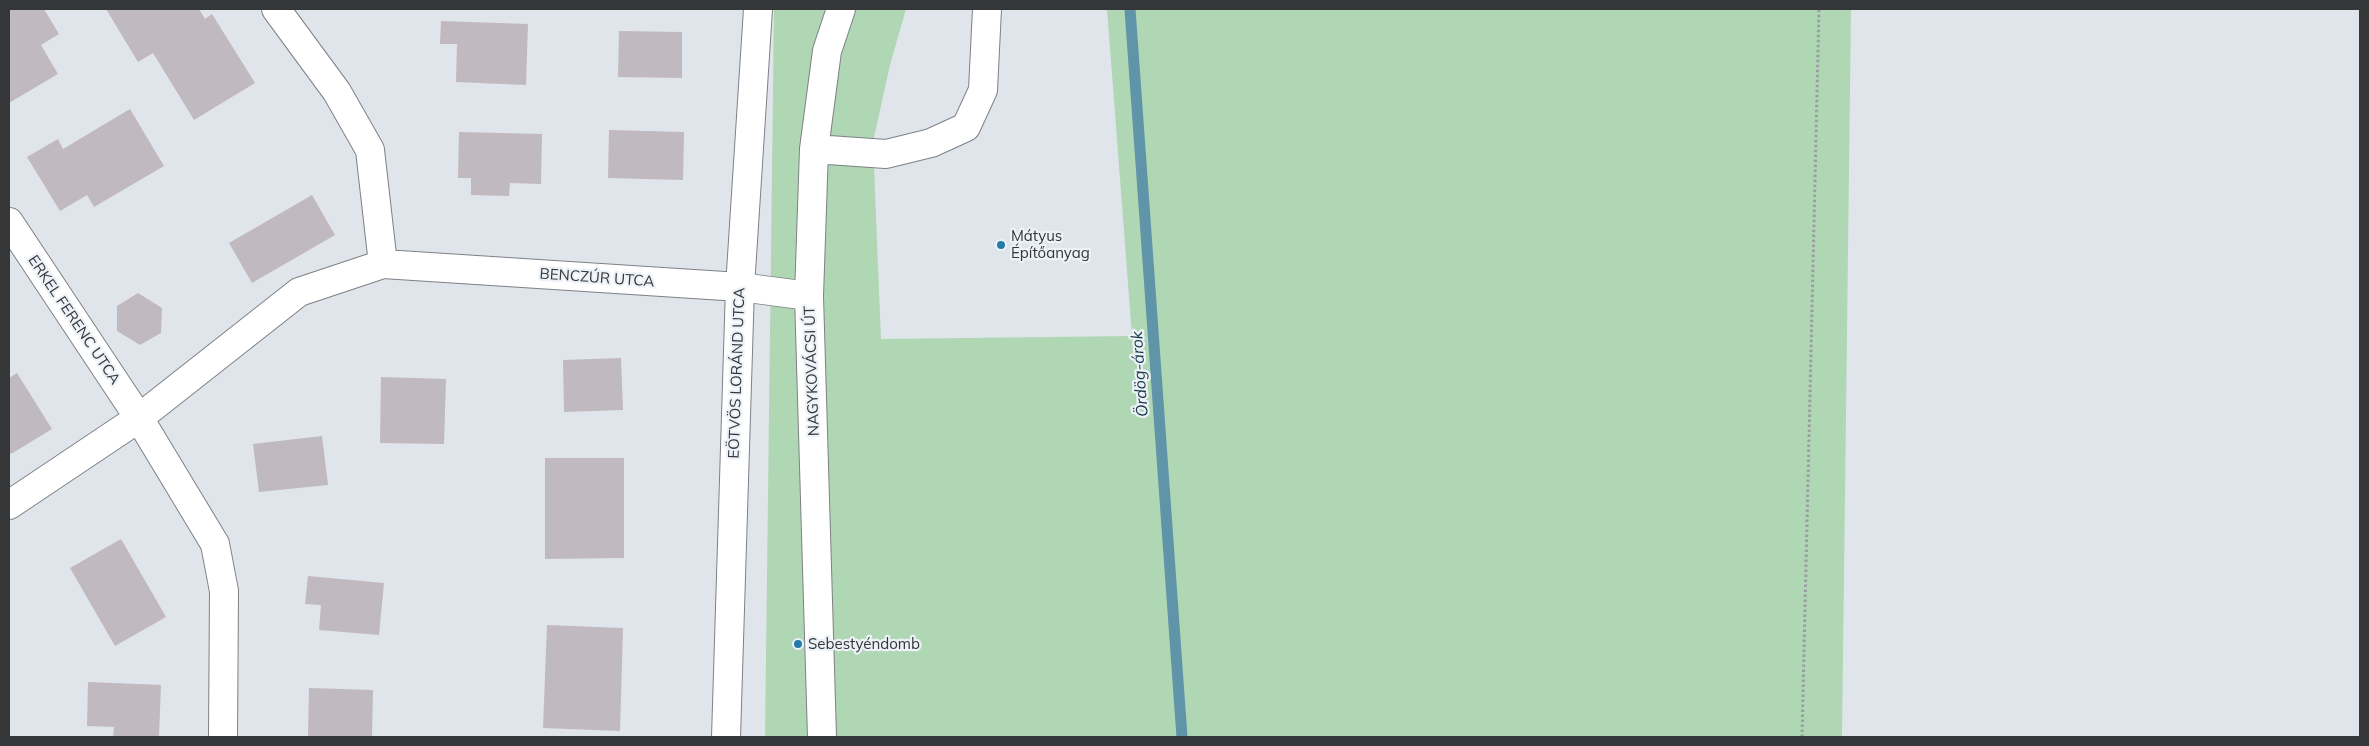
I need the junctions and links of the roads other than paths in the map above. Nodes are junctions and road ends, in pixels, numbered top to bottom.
1 (276, 9) edge
2 (758, 9) edge
3 (841, 9) edge
4 (987, 9) edge
5 (814, 149) junction
6 (9, 222) edge
7 (383, 264) junction
8 (740, 287) junction
9 (809, 296) junction
10 (139, 418) junction
11 (9, 505) edge
12 (223, 737) edge
13 (726, 737) edge
14 (822, 737) edge

1 - 7 street
2 - 8 street, EÖTVÖS LORÁND UTCA
3 - 5 street, NAGYKOVÁCSI ÚT
4 - 5 street
5 - 9 street, NAGYKOVÁCSI ÚT
6 - 10 street, ERKEL FERENC UTCA
7 - 8 street, BENCZÚR UTCA
7 - 10 street
8 - 9 street, BENCZÚR UTCA
8 - 13 street, EÖTVÖS LORÁND UTCA
9 - 14 street, NAGYKOVÁCSI ÚT
10 - 11 street
10 - 12 street, ERKEL FERENC UTCA

